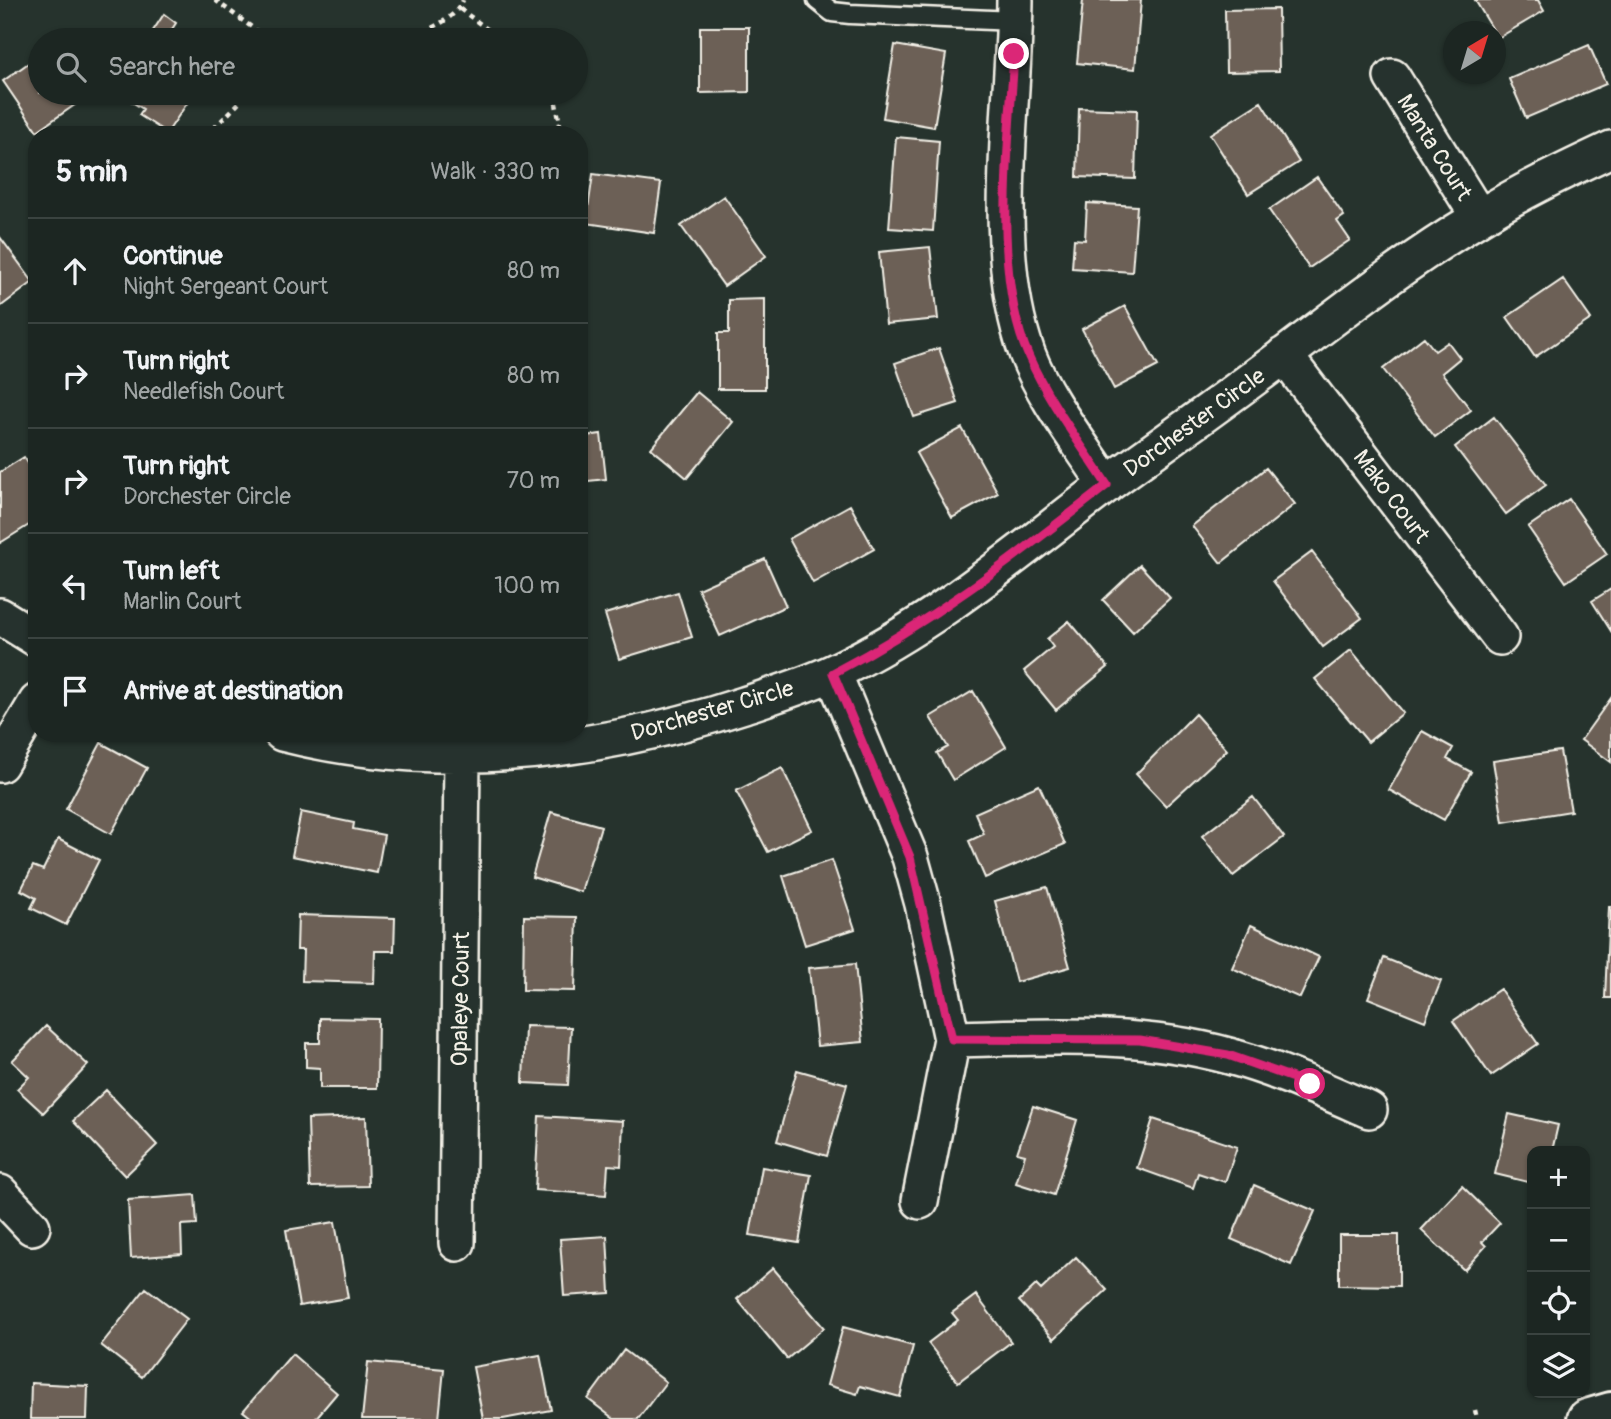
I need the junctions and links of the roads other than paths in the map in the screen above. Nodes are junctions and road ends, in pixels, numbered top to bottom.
1 (817, 0) edge
2 (1015, 11) edge
3 (1392, 77) dead end
4 (1611, 149) edge
5 (1479, 217) junction
6 (1284, 355) junction
7 (1107, 485) junction
8 (0, 616) edge
9 (28, 633) edge
10 (1500, 637) dead end
11 (833, 673) junction
12 (28, 717) edge
13 (324, 742) edge
14 (586, 742) edge
15 (588, 742) edge
16 (462, 756) junction
17 (0, 764) edge
18 (952, 1039) junction
19 (1368, 1110) dead end
20 (0, 1193) edge
21 (920, 1201) dead end
22 (33, 1227) dead end
23 (457, 1243) dead end
24 (1611, 1412) edge
25 (1587, 1419) edge

1 - 2 lane
2 - 7 street
3 - 5 street, Manta Court
4 - 5 street, Dorchester Circle
5 - 6 street, Dorchester Circle
6 - 7 street, Dorchester Circle
6 - 10 street, Mako Court
7 - 11 street, Dorchester Circle
8 - 9 street
11 - 15 street, Dorchester Circle
11 - 18 street
12 - 17 street
13 - 16 street, Dorchester Circle
14 - 16 street, Dorchester Circle
16 - 23 street, Opaleye Court
18 - 19 street
18 - 21 street
20 - 22 street
24 - 25 main road

